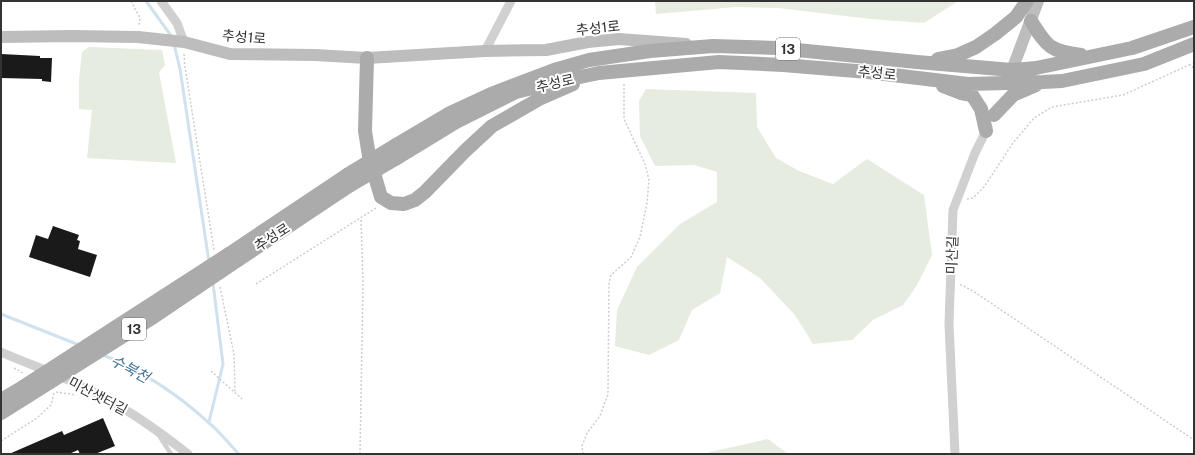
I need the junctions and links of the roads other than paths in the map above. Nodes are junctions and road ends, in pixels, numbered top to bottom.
1 (161, 1) edge
2 (511, 1) edge
3 (1028, 1) edge
4 (1038, 1) edge
5 (1030, 21) junction
6 (1194, 27) edge
7 (1, 36) edge
8 (180, 42) junction
9 (1194, 44) edge
10 (713, 46) junction
11 (485, 51) junction
12 (1091, 57) junction
13 (367, 58) junction
14 (917, 62) junction
15 (599, 73) junction
16 (1012, 76) junction
17 (924, 79) junction
18 (1043, 82) junction
19 (994, 115) junction
20 (986, 131) junction
21 (397, 152) junction
22 (1, 352) edge
23 (26, 391) junction
24 (1, 400) edge
25 (1, 413) edge
26 (152, 427) junction
27 (171, 454) edge
28 (188, 454) edge
29 (955, 454) edge

1 - 8 street
2 - 11 street
3 - 14 main road
4 - 5 street
5 - 12 main road
5 - 16 street
6 - 12 main road, 추성로 / 13
7 - 8 street, 추성1로
8 - 13 street, 추성1로
9 - 18 main road, 추성로 / 13
10 - 11 street, 추성1로
10 - 14 main road, 추성로 / 13
10 - 21 main road, 추성로 / 13
11 - 13 street, 추성1로
12 - 16 main road, 추성로 / 13
13 - 15 main road
14 - 16 main road, 추성로 / 13
15 - 17 main road, 추성로 / 13
15 - 21 main road, 추성로 / 13
16 - 17 main road, 추성로 / 13
16 - 18 main road, 추성로 / 13
16 - 19 street, 미산길
17 - 20 main road
18 - 19 main road
19 - 20 street, 미산길
20 - 29 street, 미산길
21 - 23 main road, 추성로 / 13, bridge
22 - 26 street, 미산샛터길
23 - 24 main road, 추성로 / 13
23 - 25 main road, 추성로 / 13
26 - 27 lane
26 - 28 street, 미산샛터길

